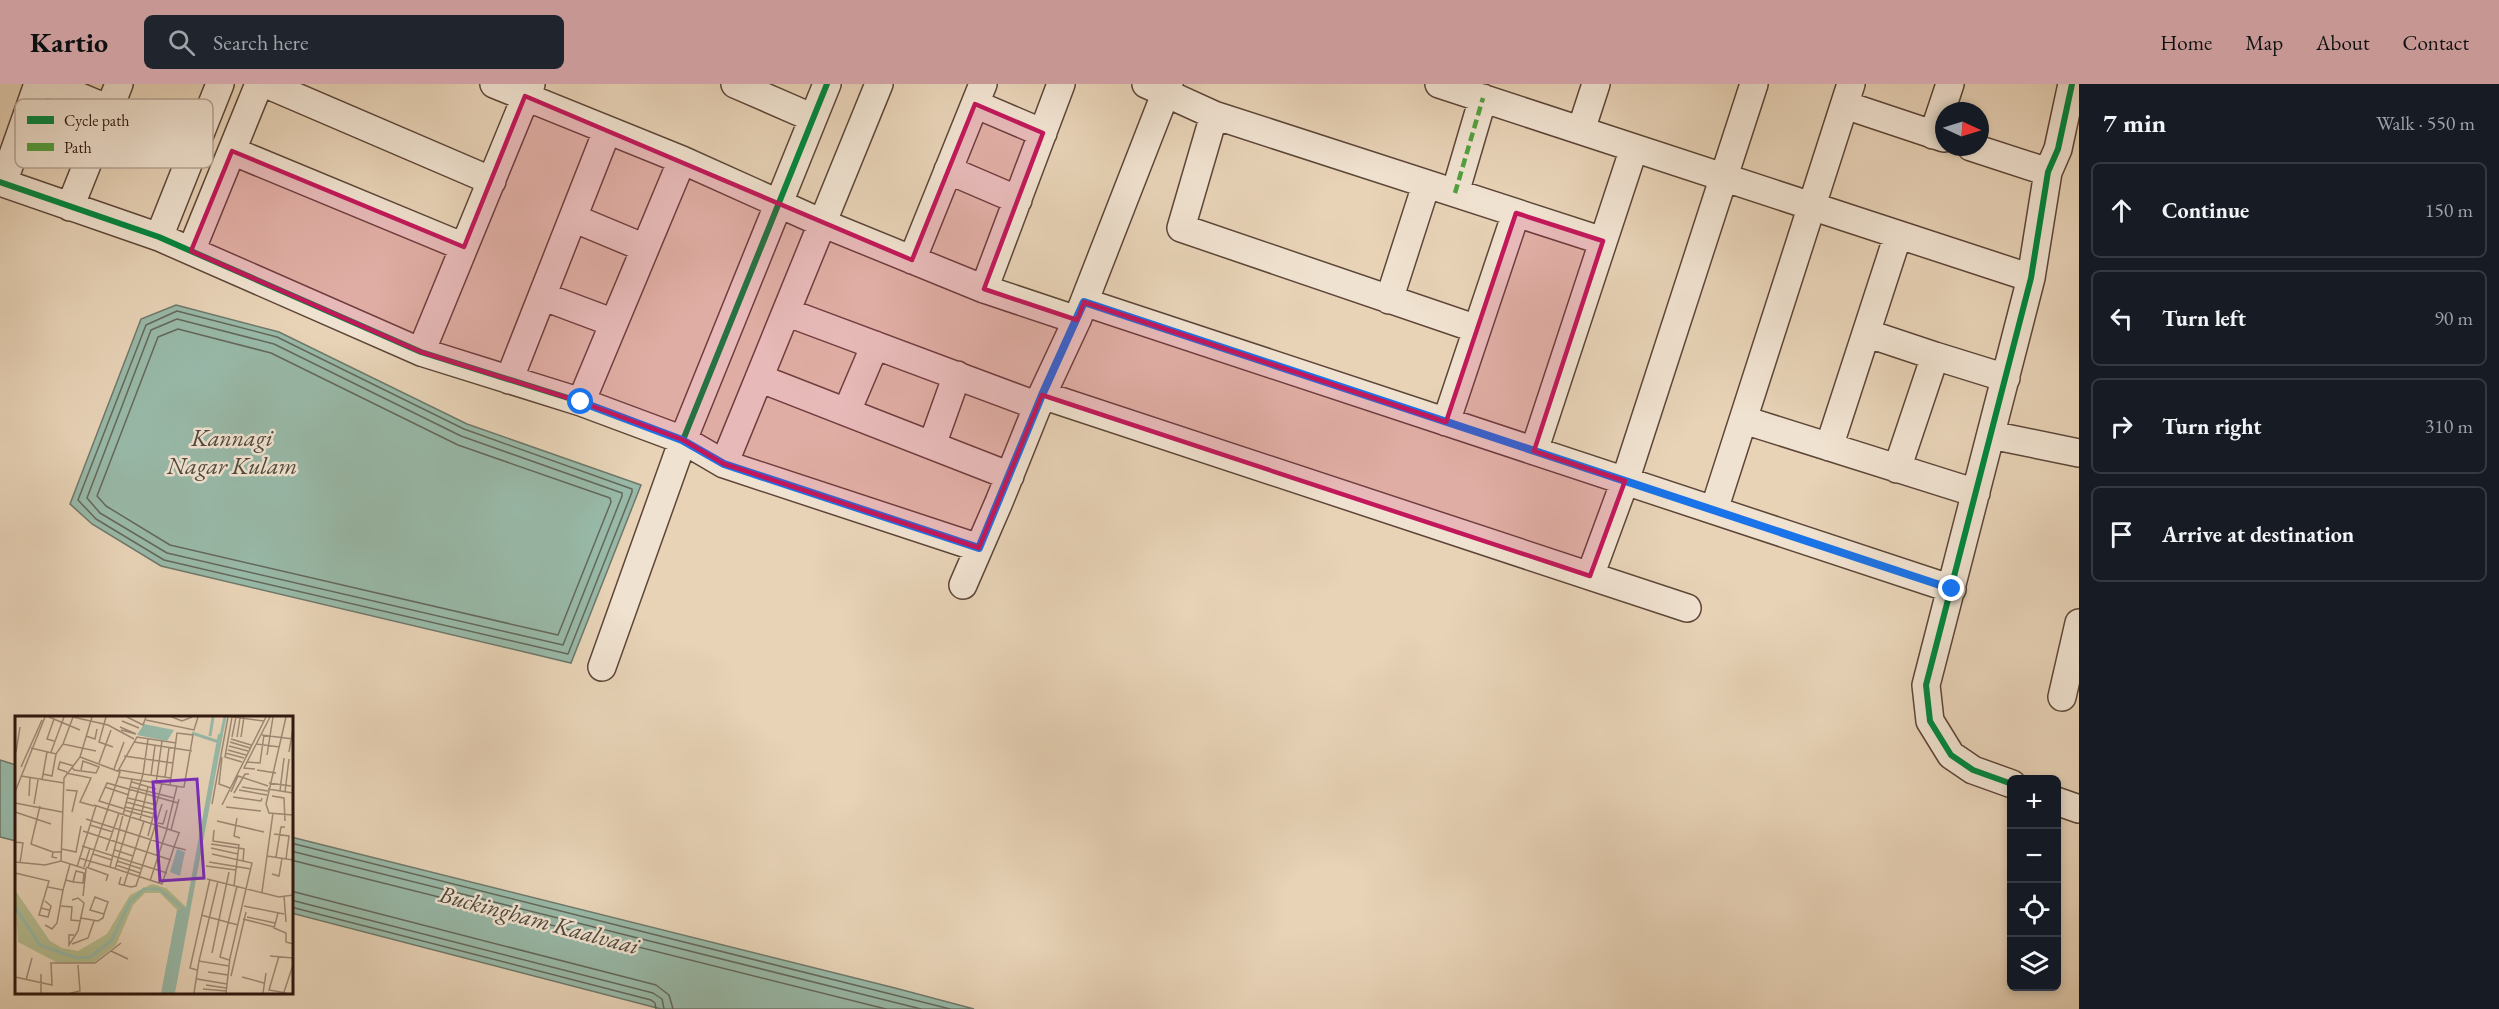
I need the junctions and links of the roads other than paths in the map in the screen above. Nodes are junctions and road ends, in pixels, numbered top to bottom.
1 (38, 84) edge
2 (49, 84) edge
3 (119, 84) edge
4 (220, 84) edge
5 (259, 84) edge
6 (266, 84) edge
7 (494, 84) edge
8 (735, 84) edge
9 (827, 84) edge
10 (879, 84) edge
11 (1061, 84) edge
12 (1439, 84) edge
13 (1596, 84) edge
14 (1754, 84) edge
15 (1950, 84) edge
16 (2072, 84) edge
17 (1161, 87) edge
18 (528, 90) edge
19 (979, 94) edge
20 (1491, 95) edge
21 (1848, 95) edge
22 (32, 99) edge
23 (85, 99) edge
24 (113, 99) edge
25 (213, 102) edge
26 (1946, 102) edge
27 (1214, 114) junction
28 (813, 117) junction
29 (1581, 130) junction
30 (607, 131) junction
31 (1043, 133) junction
32 (1935, 134) edge
33 (15, 146) edge
34 (1634, 148) junction
35 (1989, 149) edge
36 (232, 151) junction
37 (2062, 158) edge
38 (681, 160) junction
39 (86, 168) edge
40 (187, 168) edge
41 (948, 170) junction
42 (1723, 177) junction
43 (492, 181) junction
44 (1, 183) edge
45 (1426, 185) junction
46 (1455, 193) junction
47 (1018, 200) junction
48 (778, 203) junction
49 (70, 207) junction
50 (1812, 207) junction
51 (1516, 213) junction
52 (573, 218) junction
53 (822, 223) junction
54 (1898, 235) junction
55 (159, 237) junction
56 (1603, 241) junction
57 (464, 247) junction
58 (645, 248) junction
59 (191, 251) junction
60 (912, 260) junction
61 (2031, 278) junction
62 (984, 289) junction
63 (542, 296) junction
64 (1389, 300) junction
65 (1080, 311) junction
66 (786, 312) junction
67 (614, 323) junction
68 (1477, 329) junction
69 (1866, 333) junction
70 (875, 345) junction
71 (421, 352) junction
72 (1935, 356) junction
73 (957, 375) junction
74 (759, 378) junction
75 (2006, 378) junction
76 (509, 380) junction
77 (1040, 400) junction
78 (581, 402) junction
79 (847, 411) junction
80 (1744, 420) junction
81 (1446, 422) junction
82 (1991, 435) junction
83 (682, 440) junction
84 (932, 445) junction
85 (1829, 447) junction
86 (1534, 451) junction
87 (2079, 453) edge
88 (724, 464) junction
89 (1897, 469) junction
90 (1010, 476) junction
91 (1625, 481) junction
92 (1976, 493) junction
93 (1714, 510) junction
94 (979, 548) junction
95 (1590, 576) junction
96 (963, 585) dead end
97 (1952, 589) junction
98 (1687, 608) dead end
99 (2079, 623) edge
100 (602, 667) dead end
101 (2062, 697) dead end
102 (2007, 782) edge
103 (2061, 803) edge
104 (2079, 809) edge

1 - 22 street
2 - 23 street
3 - 24 street
4 - 25 street
5 - 36 street
6 - 43 street
7 - 18 street
8 - 28 street
9 - 28 street
10 - 53 street
11 - 31 street
12 - 20 street
13 - 29 street
14 - 42 street
15 - 26 street
16 - 37 street
17 - 27 street
17 - 65 street
18 - 30 street
18 - 43 street
19 - 31 street
19 - 41 street
20 - 29 street
20 - 46 street
21 - 32 street
21 - 50 street
27 - 45 street
27 - 64 street
28 - 48 street
29 - 34 street
30 - 38 street
30 - 52 street
31 - 47 street
33 - 44 street
34 - 42 street
34 - 56 street
35 - 37 street
36 - 57 street
36 - 59 street
37 - 61 street
38 - 48 street
38 - 58 street
39 - 49 street
40 - 55 street
41 - 47 street
41 - 60 street
42 - 50 street
42 - 91 street
43 - 57 street
44 - 49 street
45 - 46 street
45 - 64 street
46 - 51 street
47 - 62 street
48 - 53 street
48 - 83 street
49 - 55 street
50 - 54 street
50 - 80 street
51 - 56 street
51 - 68 street
52 - 58 street
52 - 63 street
53 - 60 street
53 - 66 street
54 - 61 street
54 - 69 street
55 - 59 street
56 - 86 street
57 - 71 street
58 - 67 street
59 - 71 street
60 - 62 street
61 - 75 street
62 - 65 street
63 - 67 street
63 - 76 street
64 - 68 street
65 - 77 street
65 - 81 street
66 - 70 street
66 - 74 street
67 - 78 street
68 - 81 street
69 - 72 street
69 - 85 street
70 - 73 street
70 - 79 street
71 - 76 street
72 - 75 street
72 - 89 street
73 - 77 street
73 - 84 street
74 - 79 street
74 - 88 street
75 - 82 street
76 - 78 street
77 - 90 street
77 - 95 street
78 - 83 street
79 - 84 street
80 - 85 street
80 - 93 street
81 - 86 street
82 - 87 street
82 - 92 street
83 - 88 street
83 - 100 street
84 - 90 street
85 - 89 street
86 - 91 street
88 - 94 street
89 - 92 street
90 - 94 street
91 - 93 street
91 - 95 street
92 - 97 street
93 - 97 street
94 - 96 street
95 - 98 street
97 - 102 street
99 - 101 street
103 - 104 street

